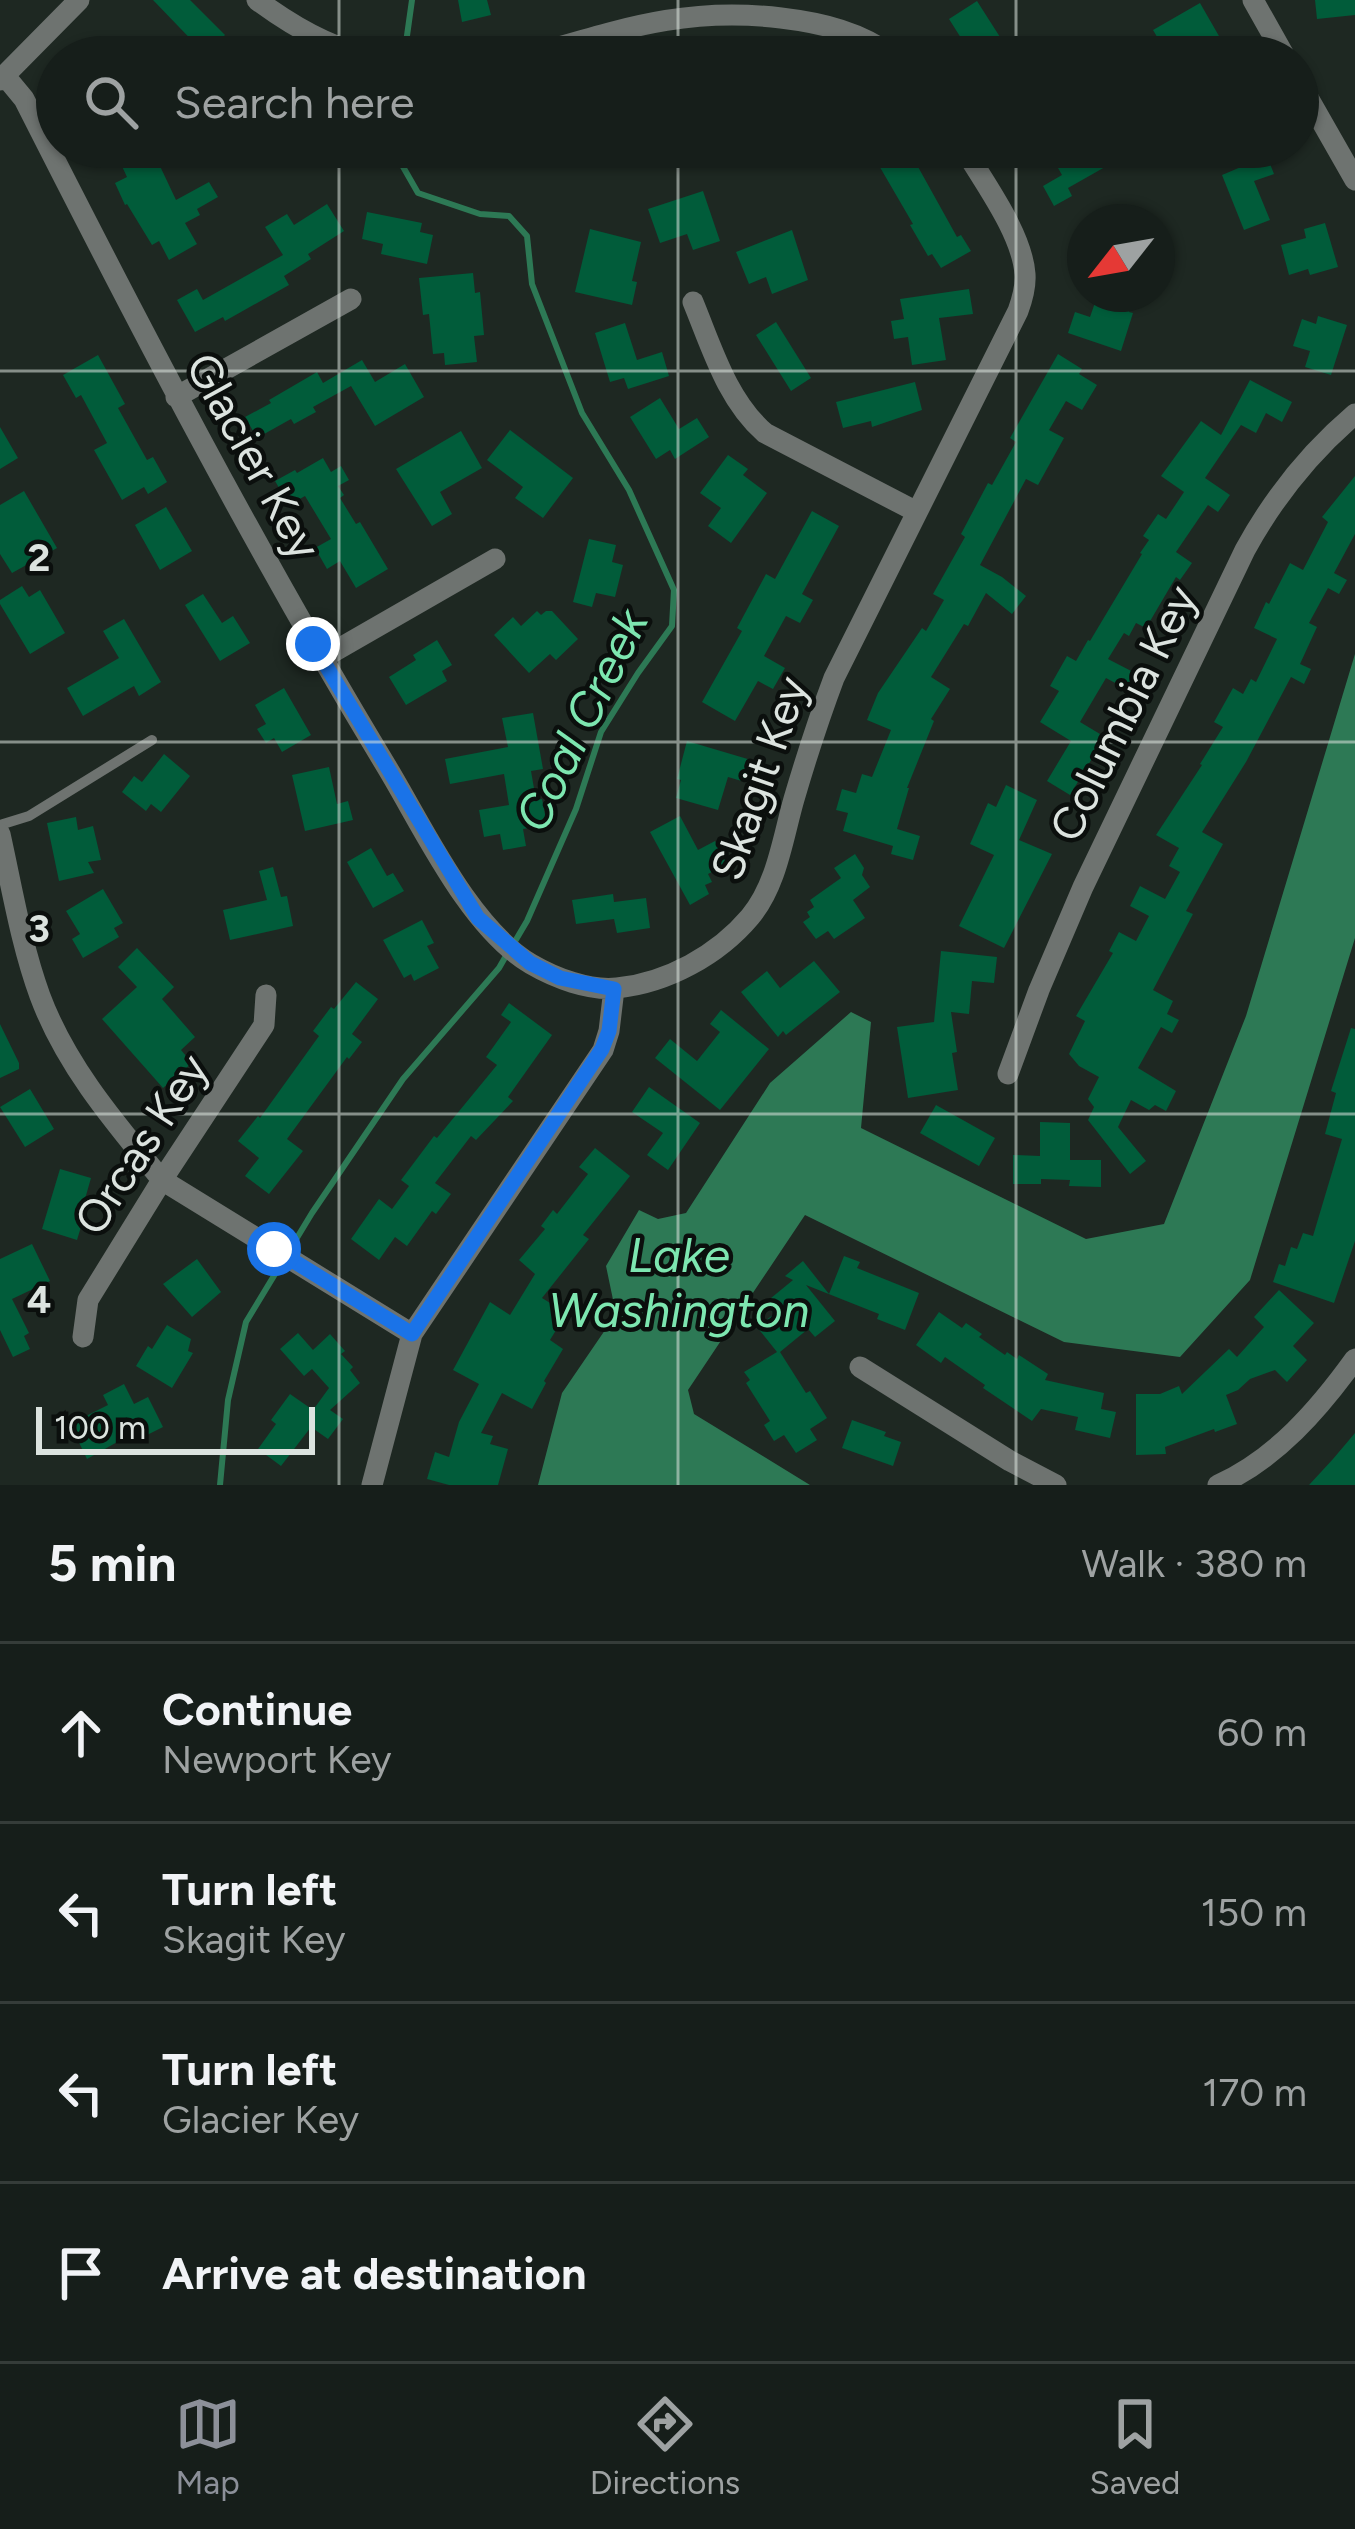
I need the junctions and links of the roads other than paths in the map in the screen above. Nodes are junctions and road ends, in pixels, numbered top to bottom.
1 (79, 0) edge
2 (257, 0) edge
3 (1253, 0) edge
4 (43, 36) edge
5 (316, 36) edge
6 (599, 36) edge
7 (859, 36) edge
8 (1273, 36) edge
9 (36, 44) edge
10 (2, 78) edge
11 (1319, 117) edge
12 (36, 124) edge
13 (58, 168) edge
14 (975, 168) edge
15 (1355, 180) edge
16 (351, 299) dead end
17 (693, 302) dead end
18 (176, 397) junction
19 (1355, 414) edge
20 (917, 512) junction
21 (495, 559) dead end
22 (321, 659) junction
23 (152, 740) dead end
24 (0, 830) edge
25 (614, 989) junction
26 (266, 995) dead end
27 (1008, 1074) dead end
28 (162, 1180) junction
29 (412, 1334) junction
30 (82, 1336) dead end
31 (1355, 1359) edge
32 (860, 1367) dead end
33 (372, 1485) edge
34 (1056, 1485) edge
35 (1218, 1485) edge

1 - 4 street
2 - 5 street
3 - 8 street
6 - 7 street
9 - 10 street
10 - 12 street, Glacier Key
11 - 15 street
13 - 18 street, Glacier Key
14 - 20 street, Skagit Key
16 - 18 street
17 - 20 street
18 - 22 street, Glacier Key
19 - 27 street, Columbia Key
20 - 25 street, Skagit Key
21 - 22 street
22 - 25 street, Glacier Key
23 - 24 lane
24 - 28 street
25 - 29 street
26 - 28 street, Orcas Key
28 - 29 street
28 - 30 street, Orcas Key
29 - 33 street
31 - 35 street
32 - 34 street

